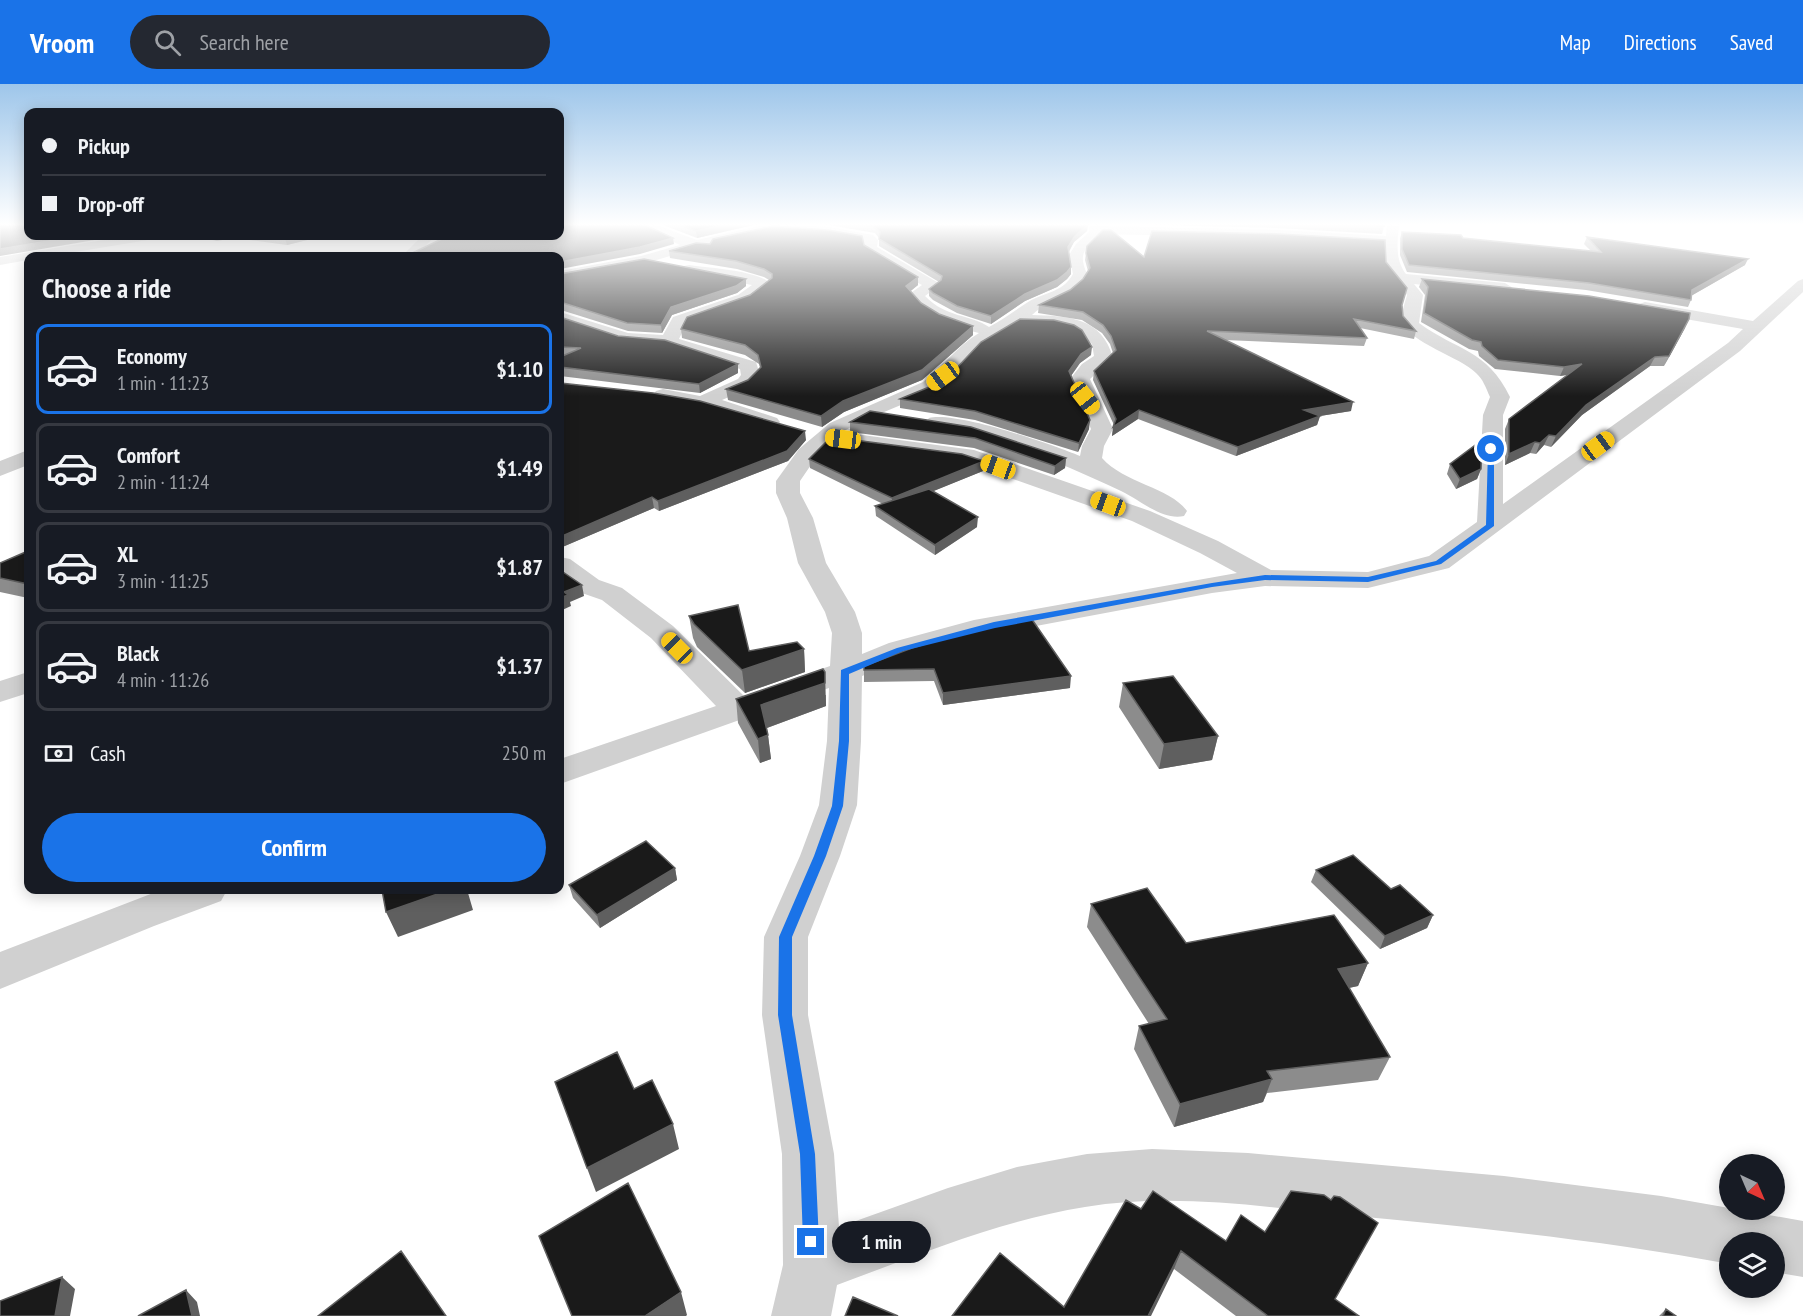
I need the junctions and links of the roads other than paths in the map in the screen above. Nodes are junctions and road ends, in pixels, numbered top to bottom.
1 (754, 280) edge
2 (924, 280) edge
3 (1077, 280) edge
4 (1404, 280) edge
5 (1428, 280) edge
6 (1803, 284) edge
7 (1518, 289) edge
8 (1631, 304) edge
9 (564, 318) edge
10 (1014, 319) junction
11 (1758, 327) junction
12 (992, 332) junction
13 (669, 341) junction
14 (643, 393) edge
15 (704, 402) junction
16 (869, 411) junction
17 (807, 432) junction
18 (24, 459) edge
19 (0, 469) edge
20 (1104, 474) junction
21 (1490, 526) junction
22 (1209, 548) junction
23 (564, 568) edge
24 (1265, 578) junction
25 (845, 672) junction
26 (24, 683) edge
27 (0, 692) edge
28 (739, 710) junction
29 (564, 771) edge
30 (195, 894) edge
31 (0, 971) edge
32 (1719, 1233) edge
33 (1785, 1246) edge
34 (1803, 1249) edge
35 (812, 1265) junction
36 (801, 1316) edge

1 - 13 street
2 - 12 street
3 - 10 street
4 - 21 street
5 - 7 street
6 - 11 street
8 - 11 street
9 - 13 street
10 - 12 street
10 - 20 street
11 - 21 street
12 - 16 street
13 - 15 street
14 - 15 street
15 - 17 street
16 - 17 street
16 - 20 street
17 - 22 street
17 - 25 street
18 - 19 street
20 - 22 street
21 - 24 street
22 - 24 street
23 - 28 street
24 - 25 street
25 - 28 street
25 - 35 street
26 - 27 street
28 - 29 street
30 - 31 street
32 - 35 street
33 - 34 street
35 - 36 street

